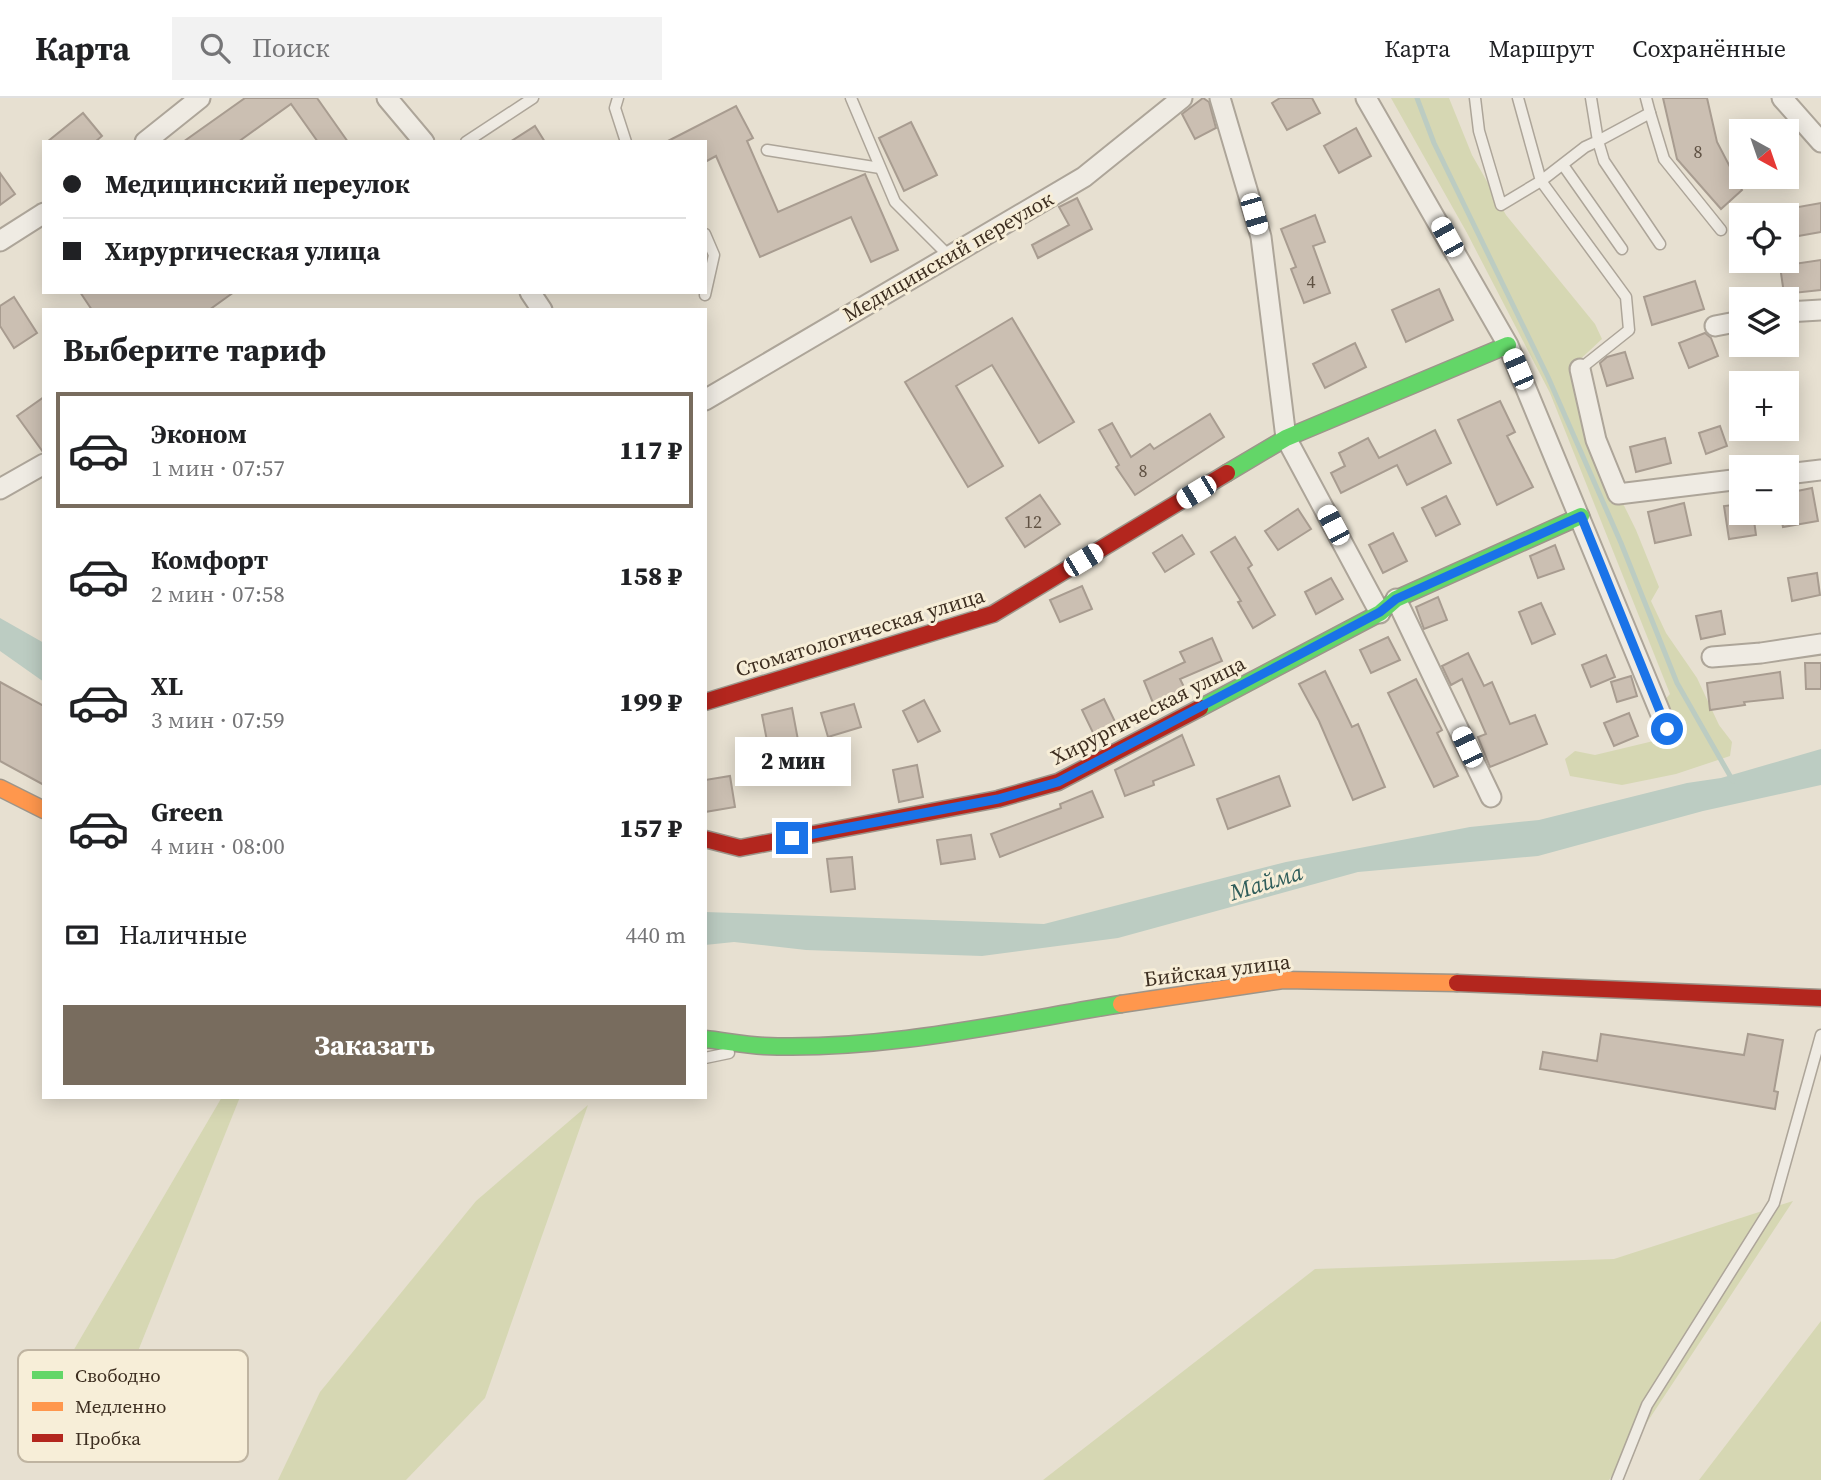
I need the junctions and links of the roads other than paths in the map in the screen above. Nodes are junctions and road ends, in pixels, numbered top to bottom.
1 (200, 98) edge
2 (387, 98) edge
3 (533, 98) edge
4 (618, 98) edge
5 (851, 98) edge
6 (1182, 98) edge
7 (1220, 98) edge
8 (1366, 98) edge
9 (1475, 98) edge
10 (1518, 98) edge
11 (1591, 98) edge
12 (1646, 98) edge
13 (1782, 98) edge
14 (1650, 113) junction
15 (148, 140) edge
16 (422, 140) edge
17 (469, 140) edge
18 (625, 140) edge
19 (1598, 141) junction
20 (1821, 142) edge
21 (767, 150) dead end
22 (1563, 165) junction
23 (880, 168) junction
24 (1541, 181) junction
25 (42, 214) edge
26 (1721, 230) dead end
27 (707, 239) edge
28 (0, 241) edge
29 (1660, 244) dead end
30 (1622, 249) dead end
31 (948, 255) junction
32 (707, 286) edge
33 (1821, 310) edge
34 (1799, 311) edge
35 (1729, 324) edge
36 (1715, 327) dead end
37 (1508, 345) junction
38 (1580, 369) joint
39 (707, 399) edge
40 (1286, 438) junction
41 (42, 465) edge
42 (1821, 470) edge
43 (1799, 473) edge
44 (1729, 481) edge
45 (0, 489) edge
46 (1581, 516) junction
47 (1396, 599) junction
48 (1380, 612) junction
49 (1821, 644) edge
50 (1712, 657) dead end
51 (707, 701) edge
52 (1667, 729) dead end
53 (0, 788) edge
54 (1491, 797) dead end
55 (42, 809) edge
56 (707, 840) edge
57 (1821, 998) edge
58 (1821, 1035) edge
59 (707, 1039) edge
60 (763, 1046) junction
61 (707, 1058) edge
62 (1618, 1480) edge

1 - 15 street
2 - 16 street
3 - 17 lane
4 - 18 lane
5 - 23 lane
6 - 31 street, Медицинский переулок
7 - 40 street
8 - 37 street
9 - 24 lane
10 - 24 lane
11 - 19 lane
12 - 14 lane
13 - 20 street
14 - 19 lane
14 - 26 lane
19 - 22 lane
19 - 29 lane
21 - 23 lane
22 - 24 lane
22 - 30 lane
23 - 31 lane
24 - 38 lane
25 - 28 street
27 - 32 lane
31 - 39 street, Медицинский переулок
33 - 34 street
35 - 36 street
37 - 40 street, Стоматологическая улица
37 - 46 street
38 - 44 street
40 - 48 street
40 - 51 street, Стоматологическая улица
41 - 45 street
42 - 43 street
46 - 47 street, Хирургическая улица
46 - 52 street
47 - 48 street, Хирургическая улица
47 - 54 street
48 - 56 street, Хирургическая улица
49 - 50 street
53 - 55 street
57 - 60 street, Бийская улица
58 - 62 lane
59 - 60 street, Бийская улица
60 - 61 lane

